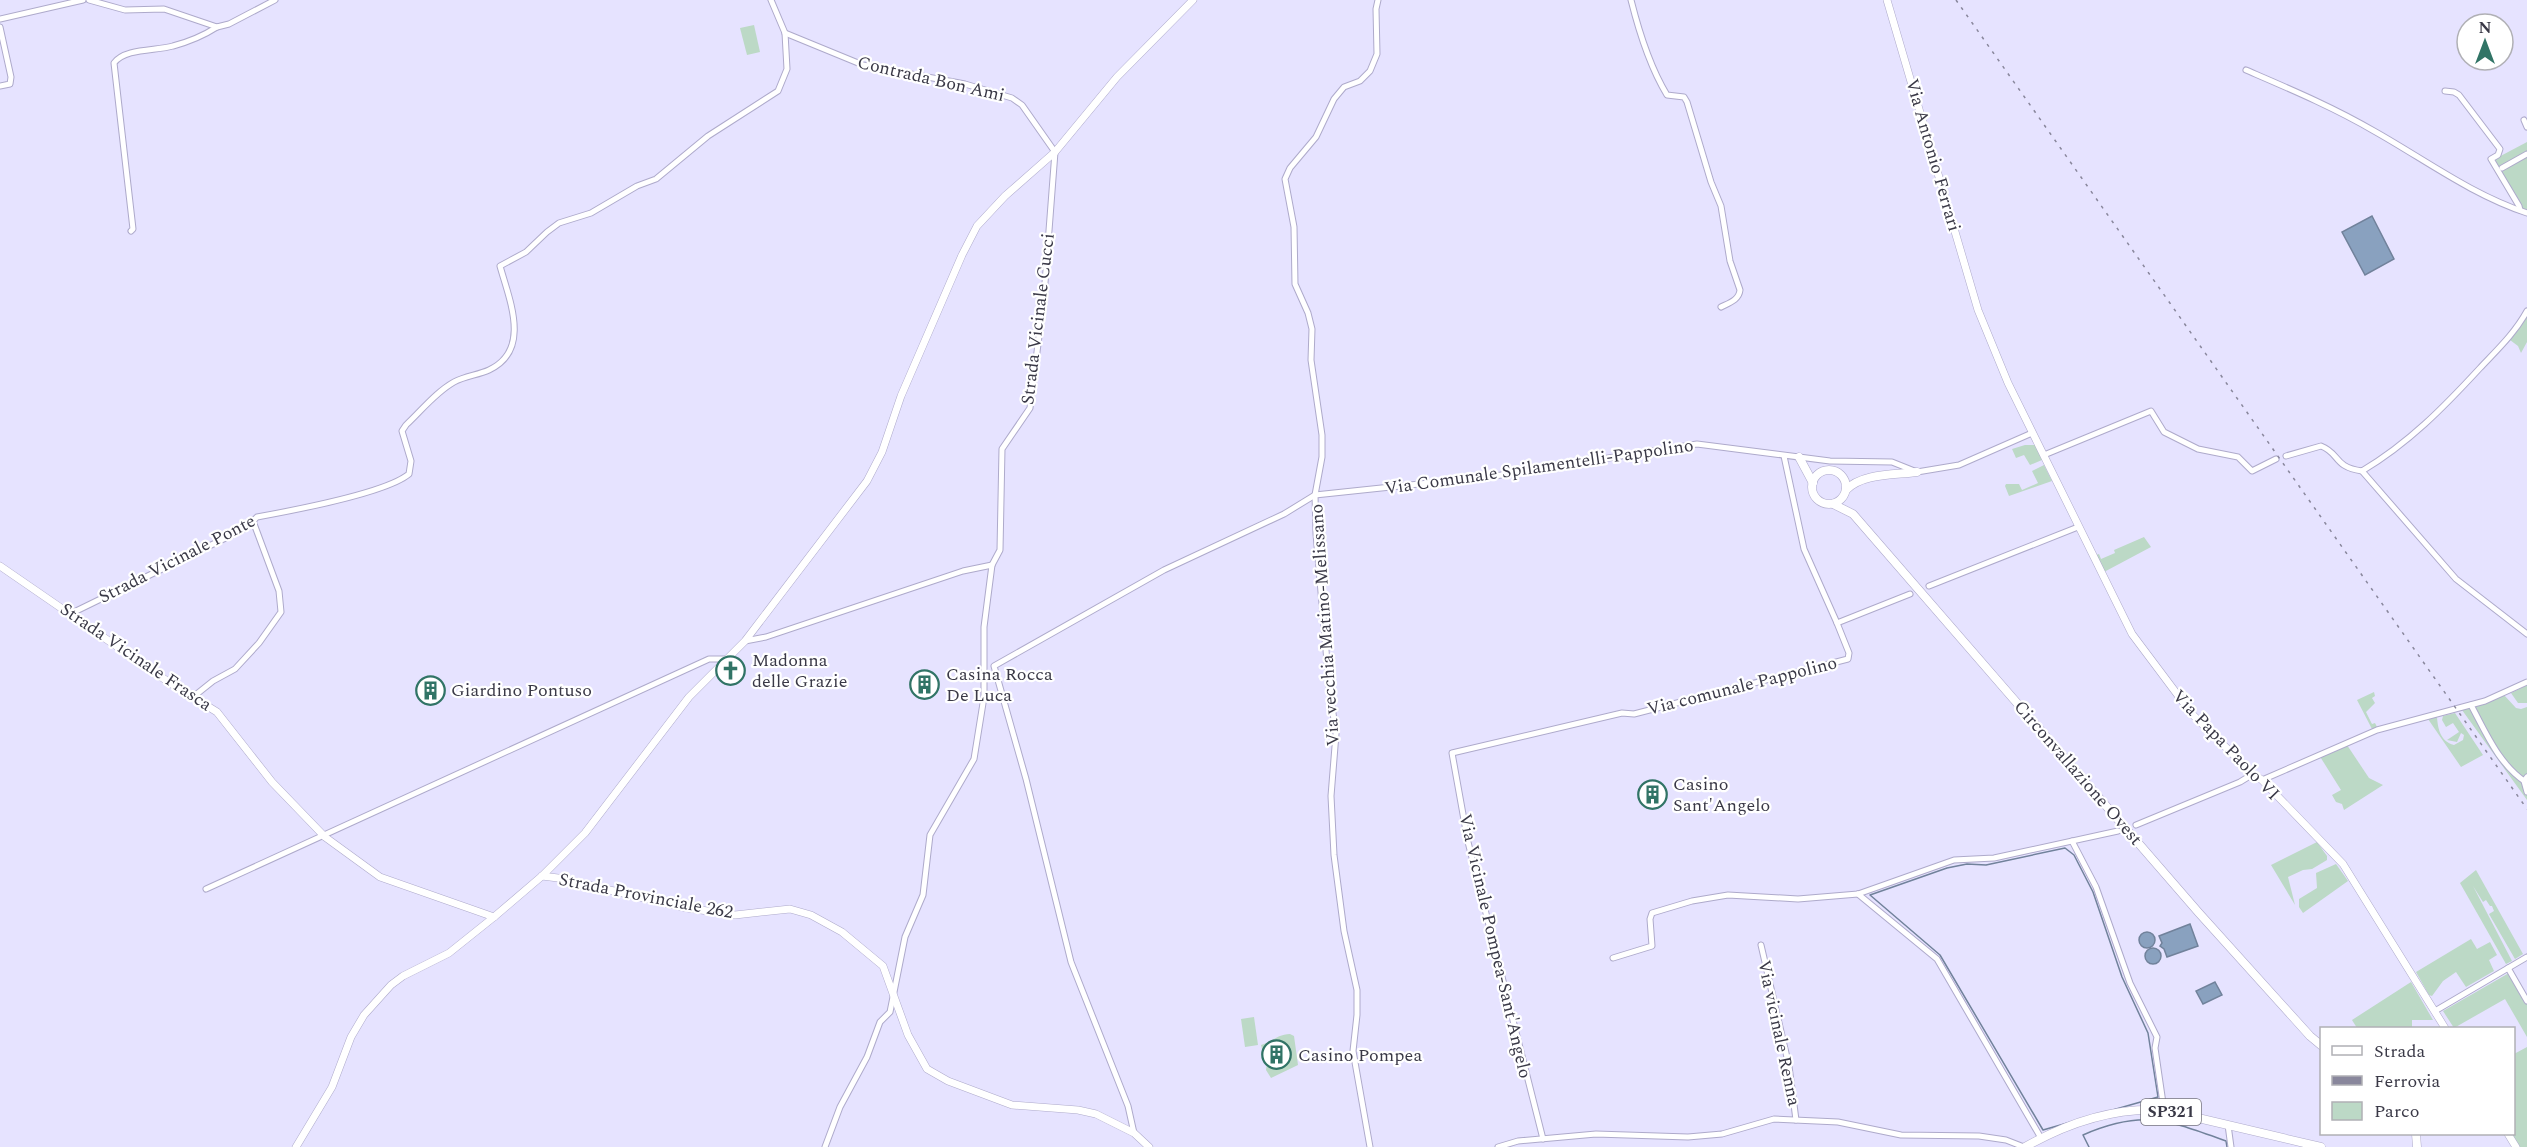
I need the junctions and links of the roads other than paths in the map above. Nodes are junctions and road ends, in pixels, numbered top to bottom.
1 (83, 0) edge
2 (91, 0) edge
3 (275, 0) edge
4 (771, 0) edge
5 (1193, 0) edge
6 (1378, 0) edge
7 (1631, 0) edge
8 (1887, 0) edge
9 (0, 19) edge
10 (0, 27) edge
11 (217, 27) junction
12 (786, 33) junction
13 (2246, 70) dead end
14 (0, 86) edge
15 (2445, 91) dead end
16 (2524, 120) dead end
17 (2527, 127) edge
18 (1055, 152) junction
19 (2527, 154) edge
20 (2502, 168) dead end
21 (2520, 210) junction
22 (2527, 213) edge
23 (131, 231) dead end
24 (1721, 307) dead end
25 (1978, 310) joint
26 (2527, 311) edge
27 (2032, 433) junction
28 (2044, 455) junction
29 (1784, 456) junction
30 (2286, 456) dead end
31 (1799, 458) junction
32 (2276, 459) dead end
33 (1804, 468) junction
34 (2362, 471) junction
35 (1917, 472) junction
36 (1819, 474) junction
37 (1844, 478) junction
38 (1864, 480) junction
39 (1813, 483) junction
40 (1845, 493) junction
41 (1315, 495) junction
42 (1833, 504) junction
43 (1853, 514) junction
44 (253, 521) junction
45 (2078, 527) junction
46 (992, 565) junction
47 (0, 566) edge
48 (1929, 586) dead end
49 (1910, 594) dead end
50 (72, 613) junction
51 (1837, 623) junction
52 (2527, 634) edge
53 (745, 641) junction
54 (727, 659) junction
55 (2527, 682) edge
56 (194, 697) junction
57 (2470, 705) junction
58 (1452, 753) joint
59 (2253, 774) junction
60 (2262, 780) junction
61 (2526, 780) edge
62 (2527, 792) edge
63 (2136, 825) dead end
64 (2118, 831) dead end
65 (325, 837) junction
66 (2072, 841) junction
67 (542, 876) junction
68 (206, 889) dead end
69 (1858, 894) junction
70 (494, 917) junction
71 (1761, 945) dead end
72 (2527, 957) edge
73 (1613, 958) dead end
74 (2508, 968) junction
75 (895, 998) junction
76 (2527, 1000) edge
77 (2435, 1011) junction
78 (2444, 1027) edge
79 (2320, 1044) edge
80 (2164, 1110) junction
81 (1796, 1120) junction
82 (2228, 1125) junction
83 (1134, 1133) junction
84 (2041, 1138) junction
85 (1543, 1139) junction
86 (296, 1147) edge
87 (825, 1147) edge
88 (1149, 1147) edge
89 (1371, 1147) edge
90 (1498, 1147) edge
91 (2025, 1147) edge
92 (2231, 1147) edge
93 (2321, 1147) edge

1 - 9 street
2 - 11 street
3 - 11 street
4 - 12 street, Strada Vicinale Ponte
5 - 18 street
6 - 41 street, Via vecchia Matino-Melissano
7 - 24 street
8 - 25 street, Via Antonio Ferrari
10 - 14 street
11 - 23 street
12 - 18 street, Contrada Bon Ami
12 - 44 street, Strada Vicinale Ponte
13 - 21 street
15 - 21 street
16 - 17 street
18 - 46 street, Strada Vicinale Cucci
18 - 53 street
19 - 20 street
21 - 22 street
25 - 27 street, Via Papa Paolo VI
26 - 34 street
27 - 28 street, Via Papa Paolo VI
27 - 35 street
28 - 32 street
28 - 45 street, Via Papa Paolo VI
29 - 31 street, Via Comunale Spilamentelli-Pappolino
29 - 41 street, Via Comunale Spilamentelli-Pappolino
29 - 51 street
30 - 34 street
31 - 33 main road
31 - 35 street
33 - 36 main road
33 - 39 main road
34 - 52 street
35 - 38 main road
36 - 37 main road
36 - 39 main road
37 - 38 main road
37 - 40 main road
38 - 40 main road
39 - 42 main road
40 - 42 main road
40 - 43 main road
41 - 83 street
41 - 89 street, Via vecchia Matino-Melissano
42 - 43 main road, Circonvallazione Ovest
43 - 79 main road, Circonvallazione Ovest
44 - 50 street, Strada Vicinale Ponte
44 - 56 street
45 - 48 street
45 - 59 street, Via Papa Paolo VI
46 - 53 street
46 - 75 street, Strada Vicinale Cucci
47 - 50 street, Strada Vicinale Frasca
49 - 51 street
50 - 56 street, Strada Vicinale Frasca
51 - 58 street, Via comunale Pappolino
53 - 54 street
54 - 65 street
54 - 67 street
55 - 57 street
56 - 65 street, Strada Vicinale Frasca
57 - 60 street
57 - 61 street
58 - 85 street, Via Vicinale Pompea-Sant'Angelo
59 - 60 street, Via Papa Paolo VI
59 - 63 street
60 - 77 street, Via Papa Paolo VI
61 - 62 street
64 - 66 street
65 - 68 street
65 - 70 street, Strada Vicinale Frasca
66 - 69 street
66 - 80 street
67 - 70 street
67 - 75 street, Strada Provinciale 262
69 - 73 street
69 - 84 street
70 - 86 street
71 - 81 street, Via vicinale Renna
72 - 74 street
74 - 76 street
74 - 77 street
75 - 83 street, Strada Provinciale 262
75 - 87 street
77 - 78 street, Via Papa Paolo VI
80 - 82 main road, SP321
80 - 84 main road, SP321
81 - 85 street
81 - 91 street
82 - 92 street
82 - 93 main road, SP321
83 - 88 street, Strada Provinciale 262
84 - 91 main road, SP321
85 - 90 street

